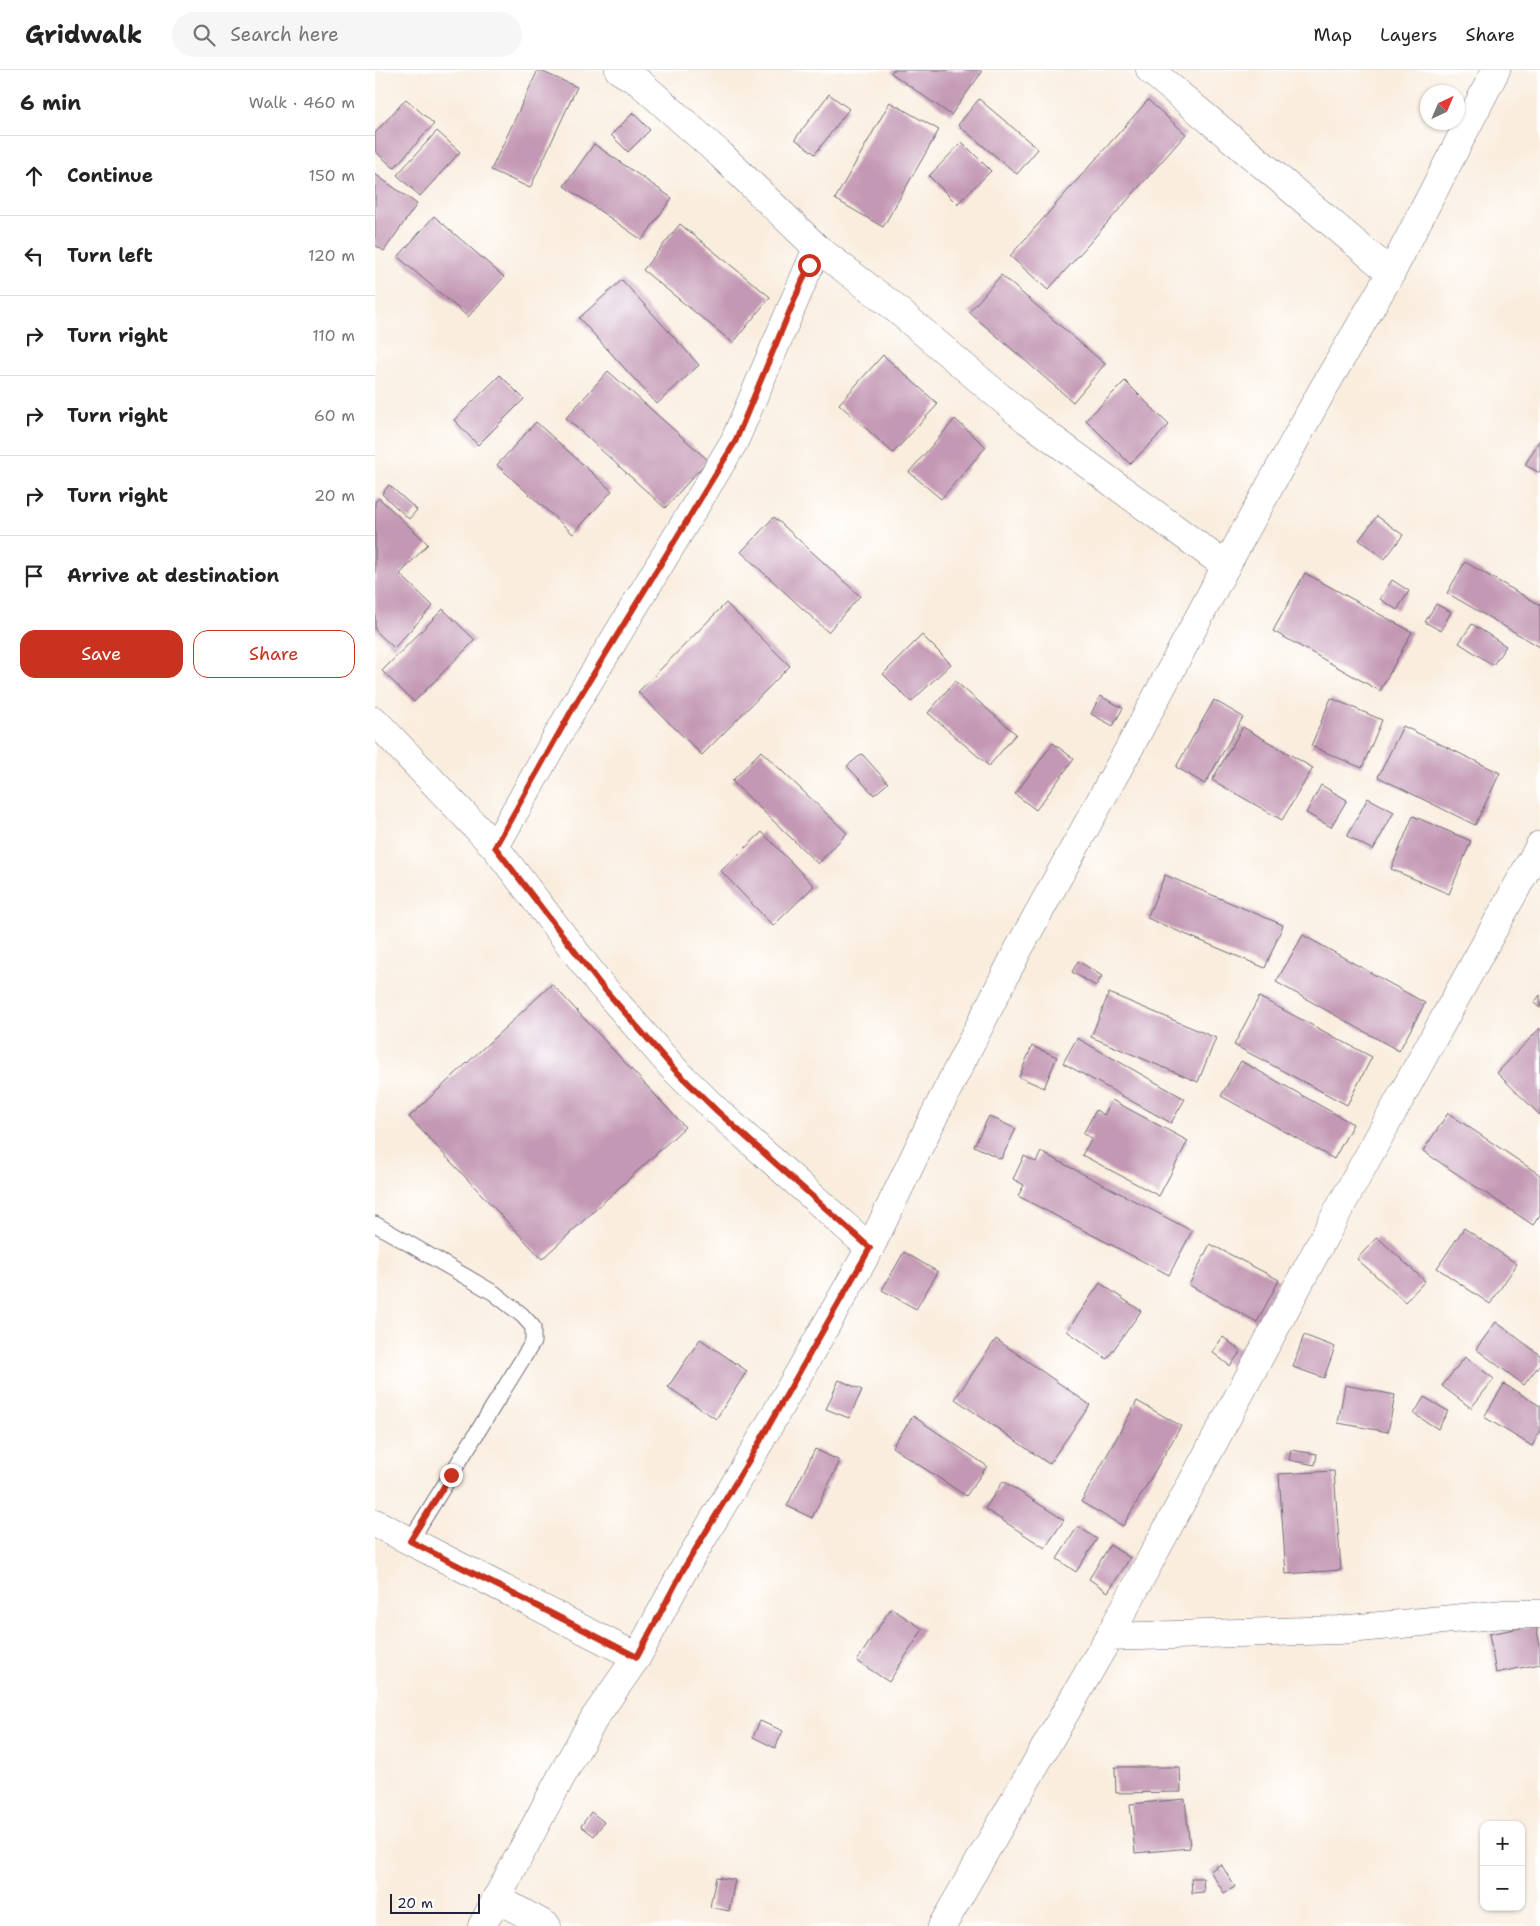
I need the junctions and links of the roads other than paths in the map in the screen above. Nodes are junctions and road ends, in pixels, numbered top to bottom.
1 (1150, 70) edge
2 (1496, 70) edge
3 (635, 74) edge
4 (817, 248) junction
5 (1391, 273) junction
6 (1226, 566) junction
7 (375, 721) edge
8 (1540, 845) edge
9 (495, 847) junction
10 (375, 1224) edge
11 (870, 1248) junction
12 (375, 1524) edge
13 (410, 1541) junction
14 (1540, 1614) edge
15 (1109, 1637) junction
16 (637, 1657) junction
17 (496, 1898) junction
18 (482, 1926) edge
19 (547, 1926) edge
20 (942, 1926) edge

1 - 5 street
2 - 5 street
3 - 4 street
4 - 6 street
4 - 9 street
5 - 6 street
6 - 11 street
7 - 9 street
8 - 15 street
9 - 11 street
10 - 13 lane
11 - 16 street
12 - 13 street
13 - 16 street
14 - 15 street
15 - 20 street
16 - 17 street
17 - 18 street
17 - 19 street

